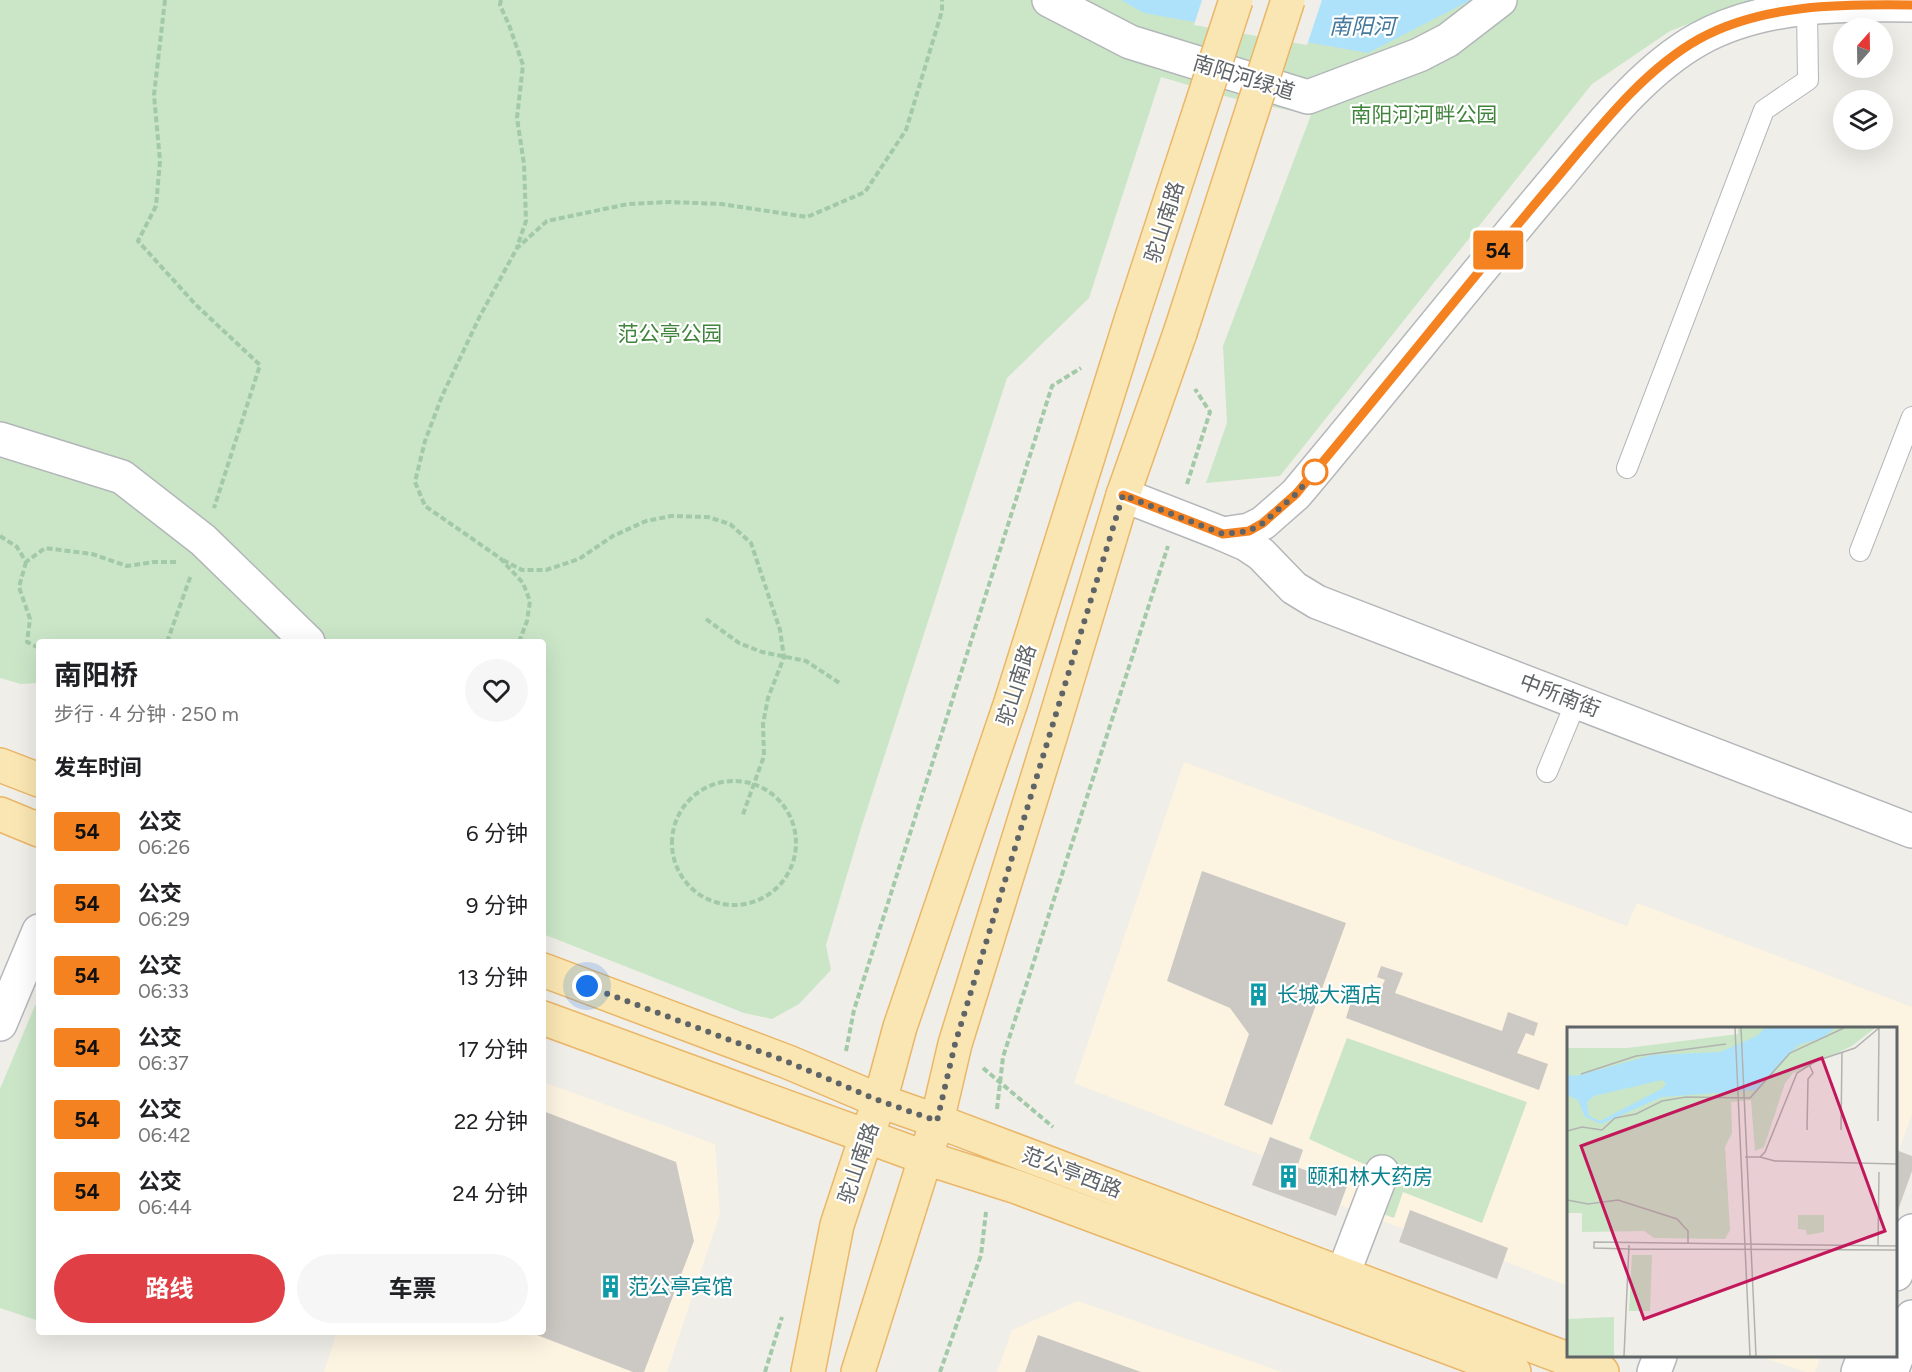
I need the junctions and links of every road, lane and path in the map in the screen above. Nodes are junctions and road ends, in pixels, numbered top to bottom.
1 (165, 0) edge
2 (501, 0) edge
3 (942, 0) edge
4 (1049, 0) edge
5 (1236, 0) edge
6 (1288, 0) edge
7 (1500, 0) edge
8 (1912, 5) edge
9 (1807, 9) junction
10 (517, 248) junction
11 (1129, 329) junction
12 (1176, 344) junction
13 (260, 365) dead end
14 (1912, 417) edge
15 (0, 439) edge
16 (1627, 468) dead end
17 (1123, 495) junction
18 (1177, 516) junction
19 (1223, 534) junction
20 (0, 536) edge
21 (1860, 551) dead end
22 (500, 558) junction
23 (26, 562) junction
24 (188, 562) dead end
25 (706, 619) dead end
26 (305, 639) edge
27 (520, 639) edge
28 (36, 646) edge
29 (784, 657) junction
30 (841, 684) dead end
31 (1576, 702) junction
32 (0, 765) edge
33 (1547, 772) dead end
34 (36, 779) edge
35 (754, 783) junction
36 (0, 814) edge
37 (742, 817) dead end
38 (36, 829) edge
39 (1912, 831) edge
40 (36, 938) edge
41 (546, 971) edge
42 (546, 1019) edge
43 (0, 1024) edge
44 (845, 1056) dead end
45 (880, 1101) junction
46 (997, 1115) dead end
47 (937, 1121) junction
48 (866, 1137) junction
49 (926, 1158) junction
50 (1382, 1172) dead end
51 (986, 1208) dead end
52 (1912, 1231) edge
53 (1897, 1271) edge
54 (1343, 1274) junction
55 (783, 1315) dead end
56 (1912, 1317) edge
57 (1660, 1357) edge
58 (1864, 1357) edge
59 (765, 1372) edge
60 (808, 1372) edge
61 (858, 1372) edge
62 (940, 1372) edge
63 (1514, 1372) edge
64 (1602, 1372) edge
65 (1654, 1372) edge
66 (1858, 1372) edge
67 (1892, 1372) edge

1 - 13 path
2 - 10 path
3 - 10 path
4 - 7 street, 南阳河绿道
5 - 11 main road, 驼山南路, bridge
6 - 12 main road, bridge
8 - 9 street
9 - 16 lane
9 - 19 street
10 - 22 path
11 - 44 path
11 - 45 main road, 驼山南路
12 - 17 main road
12 - 18 path
14 - 21 lane
15 - 26 street
17 - 18 street, 中所南街
17 - 47 main road
18 - 19 street, 中所南街
18 - 46 path
19 - 31 street, 中所南街
20 - 23 path
22 - 27 path
22 - 29 path
23 - 24 path
23 - 28 path
25 - 29 path
29 - 30 path
29 - 35 path
31 - 33 lane
31 - 39 street, 中所南街
32 - 34 main road
35 - 35 path
35 - 37 path
36 - 38 main road
40 - 43 street
41 - 45 main road, 范公亭西路
42 - 48 main road, 范公亭西路
45 - 47 main road, 范公亭西路
45 - 48 main road, 驼山南路
47 - 49 main road
47 - 54 main road, 范公亭西路
48 - 49 main road, 范公亭西路
48 - 60 main road, 驼山南路
49 - 61 main road
49 - 63 main road, 范公亭西路
50 - 54 street
51 - 62 path
52 - 53 street
54 - 64 main road, 范公亭西路
55 - 59 path
56 - 67 street
57 - 65 street
58 - 66 street

